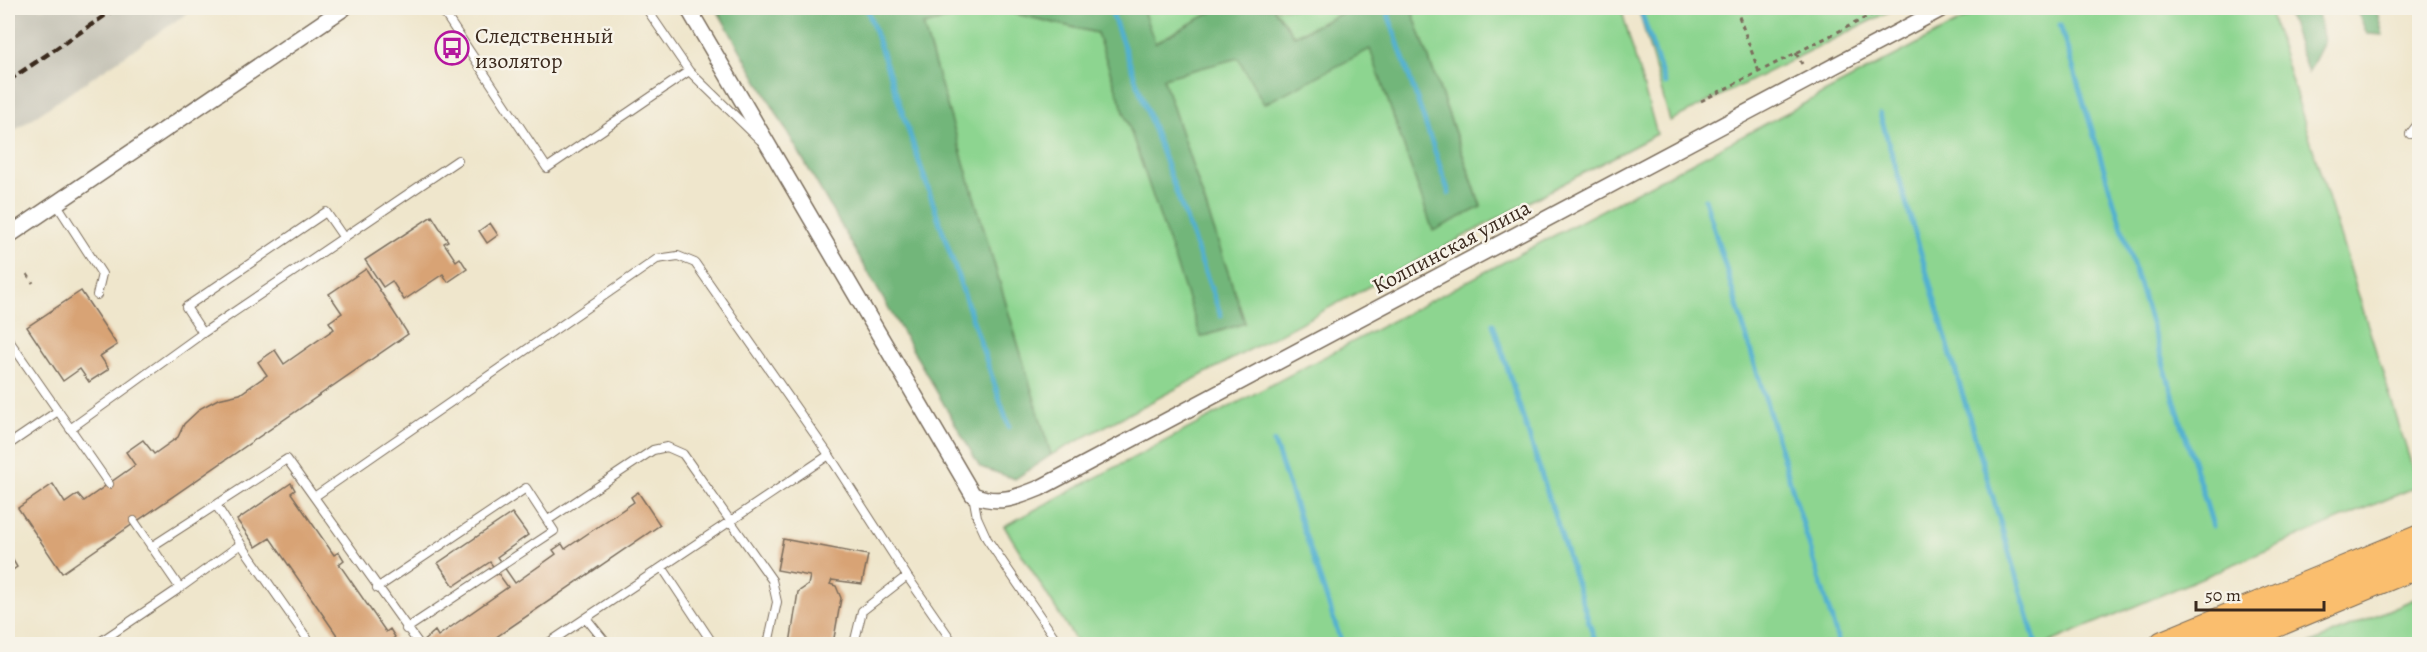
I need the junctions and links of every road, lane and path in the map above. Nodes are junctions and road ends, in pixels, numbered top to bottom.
1 (344, 8) edge
2 (441, 8) edge
3 (646, 8) edge
4 (688, 8) edge
5 (1736, 8) edge
6 (1885, 8) edge
7 (1943, 8) edge
8 (1796, 53) junction
9 (1803, 65) dead end
10 (689, 71) junction
11 (1759, 72) junction
12 (1701, 101) dead end
13 (2420, 121) edge
14 (2410, 134) dead end
15 (769, 149) junction
16 (458, 160) dead end
17 (56, 203) junction
18 (8, 236) edge
19 (344, 238) junction
20 (27, 274) dead end
21 (33, 284) dead end
22 (97, 295) dead end
23 (203, 333) junction
24 (8, 339) edge
25 (58, 411) junction
26 (70, 429) junction
27 (8, 445) edge
28 (829, 455) junction
29 (109, 484) dead end
30 (973, 495) junction
31 (314, 497) junction
32 (216, 505) junction
33 (548, 520) junction
34 (731, 520) junction
35 (134, 521) dead end
36 (2420, 538) edge
37 (241, 544) junction
38 (151, 547) junction
39 (2420, 564) edge
40 (662, 567) junction
41 (907, 576) junction
42 (180, 588) junction
43 (377, 588) junction
44 (586, 618) junction
45 (406, 629) junction
46 (97, 645) edge
47 (311, 645) edge
48 (419, 645) edge
49 (546, 645) edge
50 (607, 645) edge
51 (713, 645) edge
52 (768, 645) edge
53 (854, 645) edge
54 (954, 645) edge
55 (1059, 645) edge
56 (2163, 645) edge
57 (2228, 645) edge

1 - 17 street
2 - 10 lane
3 - 10 lane
4 - 15 street
5 - 11 path
6 - 8 path
7 - 30 street, Колпинская улица
8 - 9 path
8 - 11 path
10 - 15 lane
11 - 12 path
13 - 14 lane
15 - 30 street
16 - 19 lane
17 - 18 street
17 - 22 lane
19 - 23 lane
19 - 23 lane
20 - 21 path
23 - 26 lane
24 - 25 lane
25 - 26 lane
25 - 27 lane
26 - 29 lane
28 - 31 lane
28 - 34 lane
28 - 41 lane
30 - 55 lane
31 - 32 lane
31 - 43 lane
32 - 37 lane
32 - 38 lane
33 - 34 lane
33 - 43 lane
33 - 45 lane
34 - 40 lane
34 - 52 lane
35 - 38 lane
36 - 56 main road
37 - 42 lane
37 - 47 lane
38 - 42 lane
39 - 57 main road
40 - 44 lane
40 - 51 lane
41 - 53 lane
41 - 54 lane
42 - 46 lane
43 - 45 lane
44 - 49 lane
44 - 50 lane
45 - 48 lane

